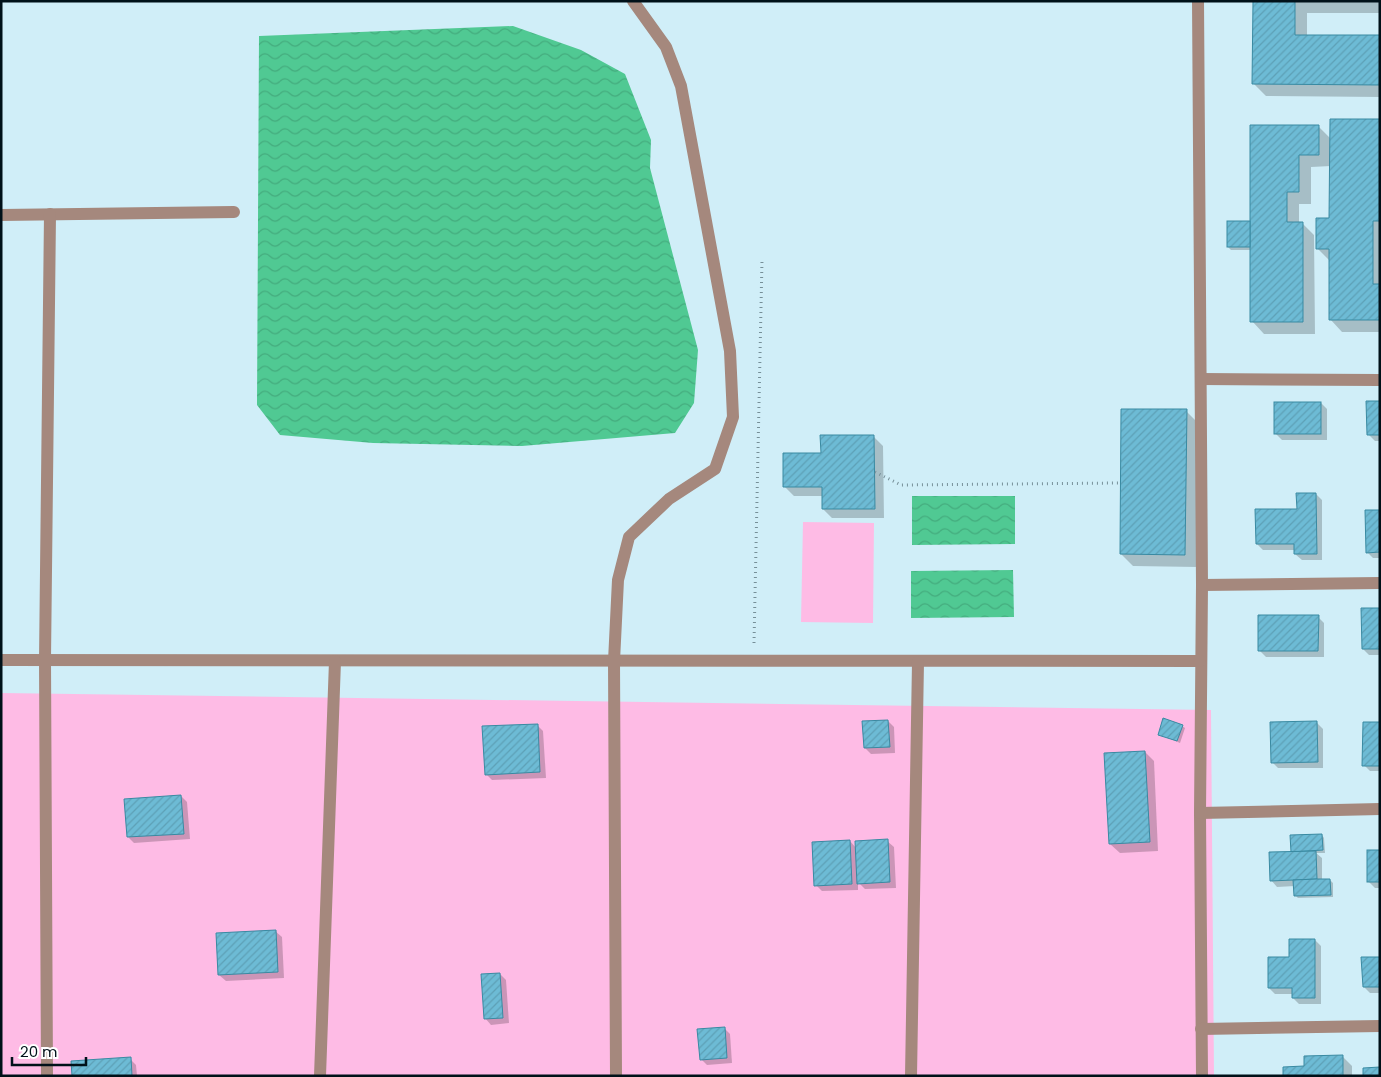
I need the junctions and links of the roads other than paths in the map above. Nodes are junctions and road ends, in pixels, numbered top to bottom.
1 (633, 1) edge
2 (1198, 1) edge
3 (234, 212) dead end
4 (1, 214) edge
5 (50, 214) junction
6 (1201, 379) junction
7 (1380, 380) edge
8 (1380, 583) edge
9 (1202, 585) junction
10 (1, 660) edge
11 (46, 660) junction
12 (335, 661) junction
13 (614, 661) junction
14 (1200, 661) junction
15 (918, 662) junction
16 (1380, 809) edge
17 (1200, 813) junction
18 (1380, 1026) edge
19 (1201, 1029) junction
20 (46, 1076) edge
21 (320, 1076) edge
22 (616, 1076) edge
23 (911, 1076) edge
24 (1202, 1076) edge

1 - 13 street
2 - 6 street
3 - 5 street
4 - 5 street
5 - 11 street
6 - 7 street
6 - 9 street
8 - 9 street
9 - 14 street
10 - 11 street
11 - 12 street
11 - 20 street
12 - 13 street
12 - 21 street
13 - 15 street
13 - 22 street
14 - 15 street
14 - 17 street
15 - 23 street
16 - 17 street
17 - 19 street
18 - 19 street
19 - 24 street

